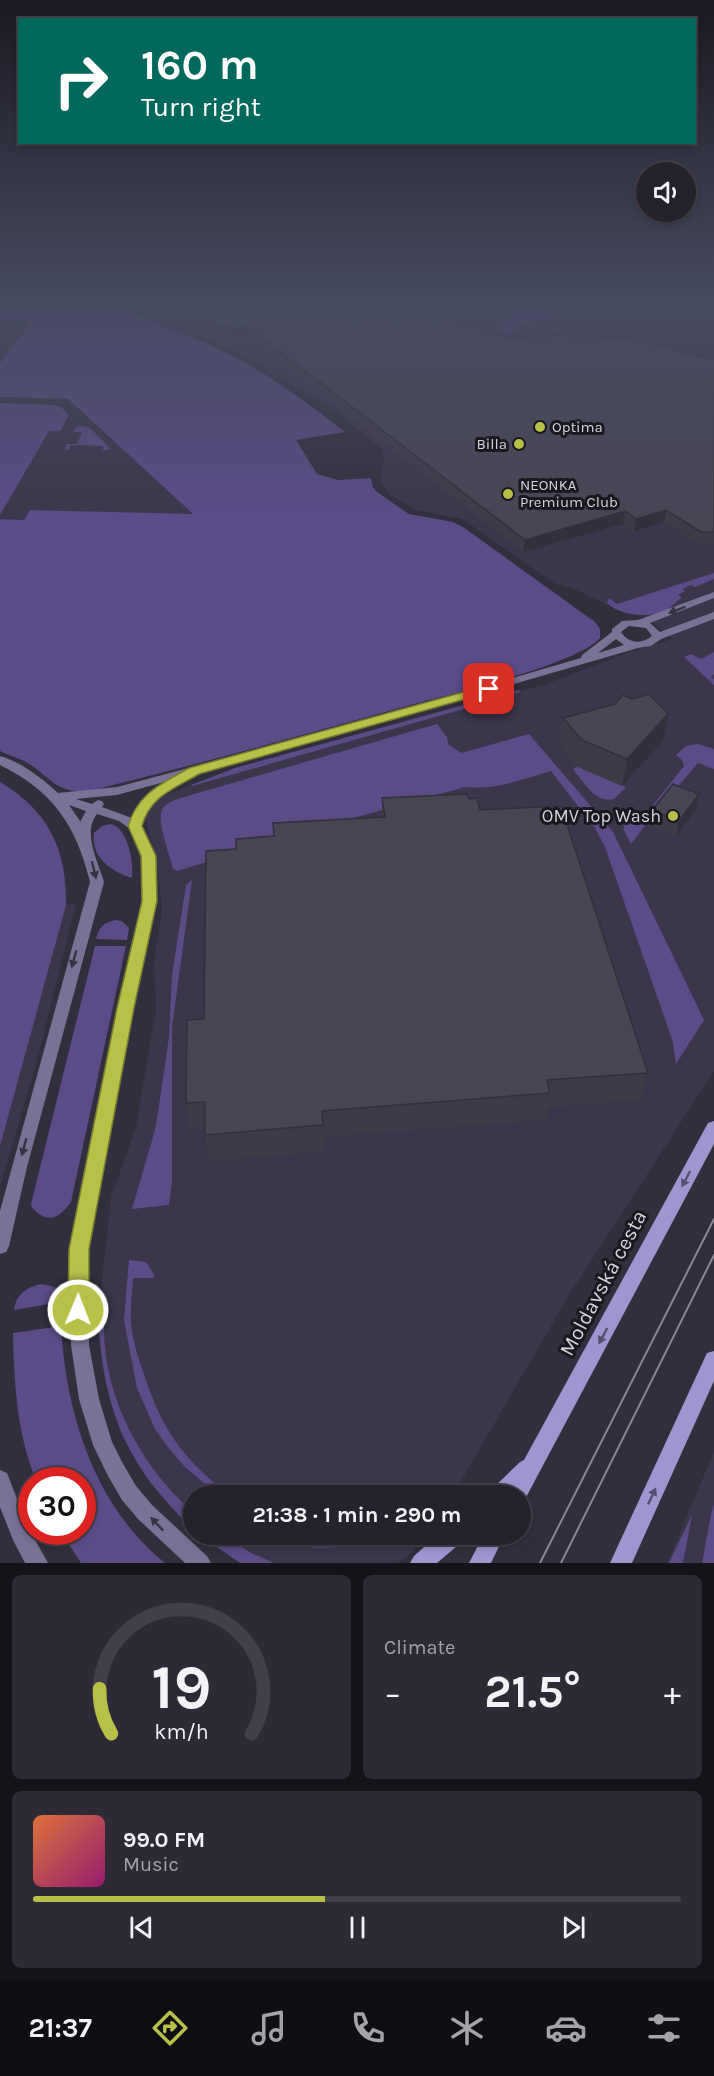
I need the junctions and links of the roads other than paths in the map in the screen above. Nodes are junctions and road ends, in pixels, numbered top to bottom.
1 (714, 595) edge
2 (714, 615) edge
3 (639, 623) junction
4 (616, 634) junction
5 (657, 637) junction
6 (637, 645) junction
7 (583, 659) junction
8 (0, 760) edge
9 (194, 771) junction
10 (117, 791) junction
11 (54, 796) junction
12 (92, 808) junction
13 (135, 826) junction
14 (84, 838) junction
15 (714, 1128) edge
16 (0, 1246) edge
17 (714, 1360) edge
18 (535, 1462) junction
19 (0, 1480) edge
20 (510, 1485) edge
21 (522, 1485) edge
22 (443, 1545) edge
23 (489, 1545) edge
24 (625, 1558) edge
25 (37, 1563) edge
26 (200, 1563) edge
27 (421, 1563) edge
28 (480, 1563) edge

1 -> 3 street
2 - 5 street
3 - 4 street
3 - 5 street
4 - 6 street
4 - 7 street
5 - 6 street
6 - 7 street
7 - 9 street
8 - 11 street
9 - 10 street
9 - 13 street
10 - 11 street
10 - 12 street
11 - 12 street
11 - 14 street
12 - 13 street
12 - 14 street
26 -> 13 street
14 -> 16 street
15 -> 18 street, Moldavská cesta
24 -> 17 street
18 - 20 street, Moldavská cesta
18 - 21 street, Moldavská cesta
19 - 25 street
22 - 27 street
23 - 28 street

